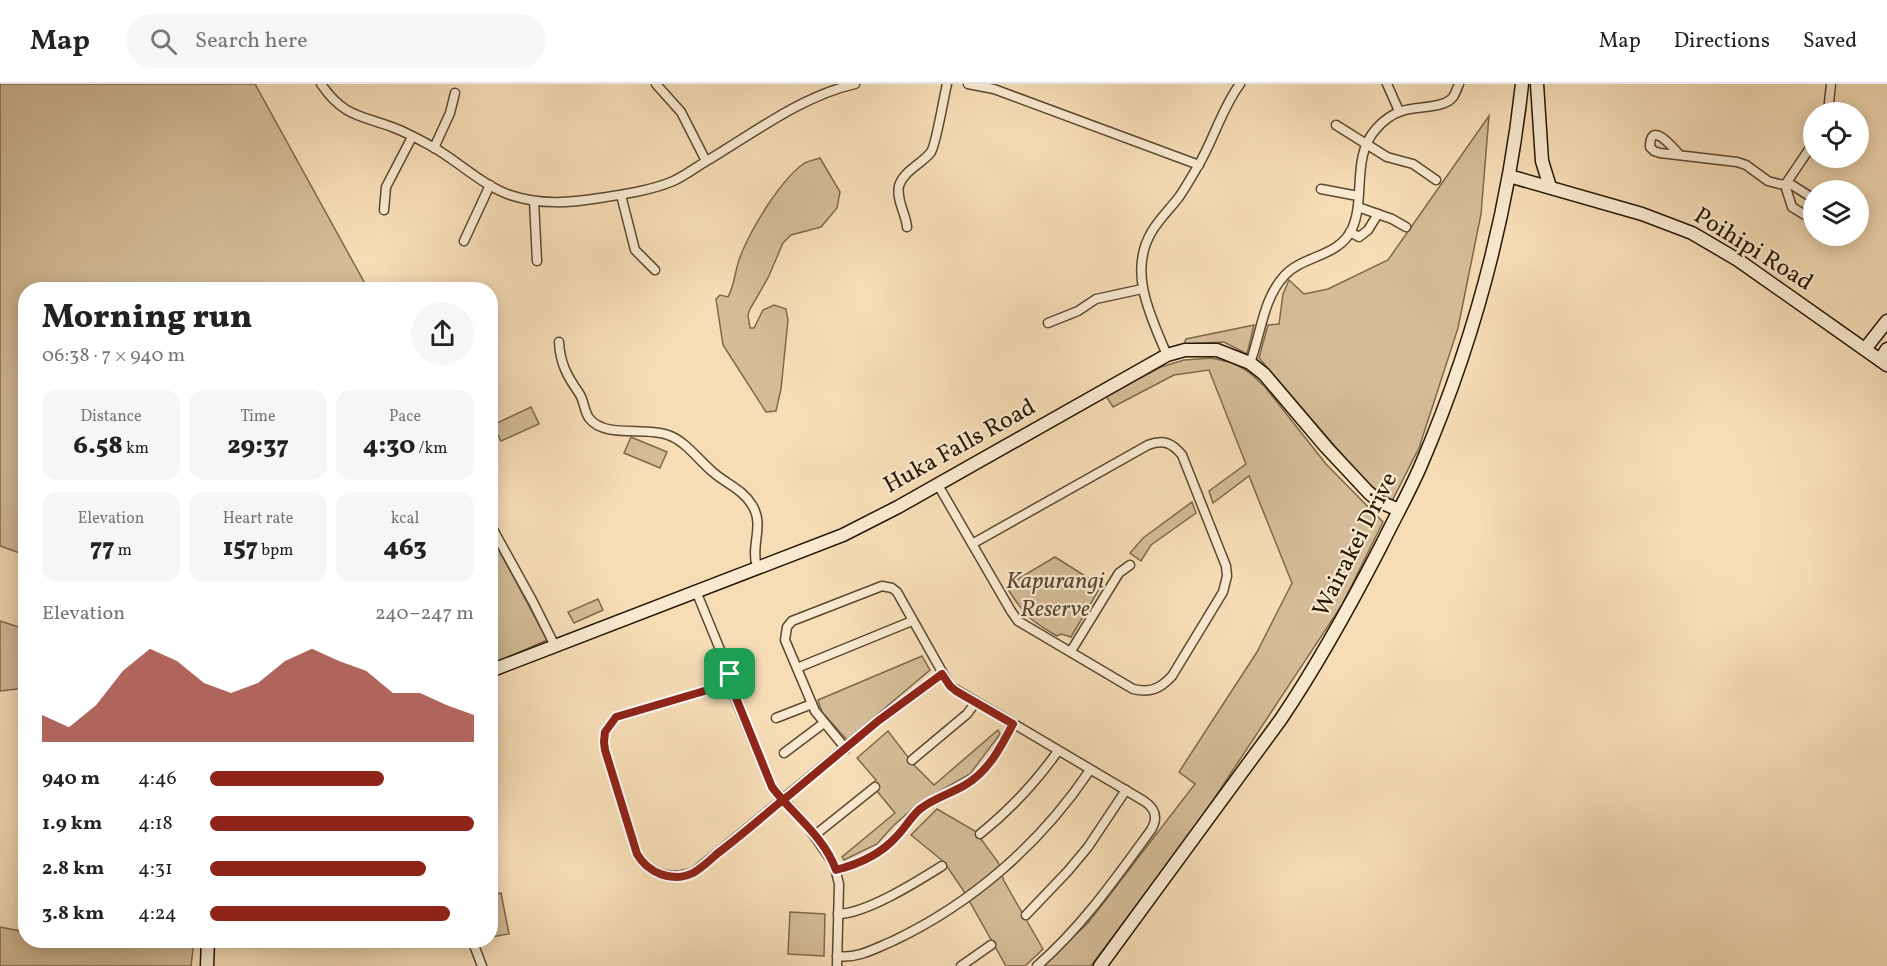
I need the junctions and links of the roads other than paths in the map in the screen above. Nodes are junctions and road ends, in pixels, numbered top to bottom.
1 (321, 84) edge
2 (656, 84) edge
3 (850, 84) edge
4 (947, 84) edge
5 (968, 84) edge
6 (1240, 84) edge
7 (1387, 84) edge
8 (1459, 84) edge
9 (1522, 84) edge
10 (1537, 84) edge
11 (1831, 84) edge
12 (455, 93) dead end
13 (1829, 102) edge
14 (1399, 111) junction
15 (1336, 125) dead end
16 (412, 137) junction
17 (1366, 145) junction
18 (434, 148) junction
19 (1679, 154) dead end
20 (1803, 158) edge
21 (706, 161) junction
22 (1199, 165) junction
23 (1509, 176) junction
24 (1436, 180) dead end
25 (490, 185) junction
26 (1785, 185) junction
27 (1550, 187) junction
28 (1322, 189) dead end
29 (1803, 192) edge
30 (621, 195) junction
31 (1358, 196) junction
32 (534, 201) junction
33 (1358, 207) junction
34 (384, 210) dead end
35 (1378, 214) junction
36 (1803, 214) edge
37 (908, 227) dead end
38 (1406, 227) dead end
39 (1350, 232) junction
40 (464, 241) dead end
41 (537, 261) dead end
42 (655, 270) dead end
43 (1142, 290) junction
44 (1887, 321) edge
45 (1048, 323) dead end
46 (560, 342) dead end
47 (1865, 349) junction
48 (1167, 355) junction
49 (1885, 358) edge
50 (1250, 363) junction
51 (938, 485) junction
52 (1399, 510) junction
53 (498, 539) edge
54 (972, 543) junction
55 (1130, 566) dead end
56 (757, 567) junction
57 (696, 591) junction
58 (912, 621) junction
59 (555, 646) junction
60 (1071, 651) junction
61 (498, 667) edge
62 (797, 668) junction
63 (730, 674) junction
64 (942, 674) junction
65 (723, 687) junction
66 (734, 693) junction
67 (976, 702) junction
68 (812, 704) junction
69 (776, 718) dead end
70 (824, 723) junction
71 (1013, 724) junction
72 (846, 748) junction
73 (1058, 751) junction
74 (784, 753) dead end
75 (912, 760) dead end
76 (1090, 770) junction
77 (875, 787) dead end
78 (1126, 790) junction
79 (783, 800) junction
80 (980, 834) dead end
81 (814, 836) junction
82 (942, 866) dead end
83 (836, 870) junction
84 (838, 914) junction
85 (1026, 915) dead end
86 (991, 945) dead end
87 (208, 948) edge
88 (475, 948) edge
89 (837, 961) edge
90 (480, 965) edge
91 (207, 966) edge
92 (961, 966) edge
93 (1036, 966) edge
94 (1100, 966) edge

1 - 16 street
2 - 21 street
3 - 21 street
4 - 37 street
5 - 22 street
6 - 22 street
7 - 14 street
8 - 14 street
9 - 23 main road, Wairakei Drive
10 - 27 main road
11 - 13 street
12 - 18 street
14 - 17 street
15 - 17 street
16 - 18 street
16 - 34 street
17 - 24 street
17 - 31 street
18 - 25 street
19 - 26 street
20 - 26 street
21 - 30 street
22 - 43 street
23 - 27 main road, Poihipi Road
23 - 52 main road, Wairakei Drive
25 - 32 street
25 - 40 street
26 - 29 street
26 - 36 street
27 - 47 main road, Poihipi Road
28 - 31 street
30 - 32 street
30 - 42 street
31 - 33 street
32 - 41 street
33 - 35 street
33 - 39 street
35 - 38 street
35 - 39 street
39 - 50 street
43 - 45 street
43 - 48 street
44 - 47 main road
46 - 56 street
47 - 49 main road, Poihipi Road
48 - 50 main road, Huka Falls Road
48 - 51 main road, Huka Falls Road
50 - 52 main road, Huka Falls Road
51 - 54 street
51 - 56 main road, Huka Falls Road
52 - 94 main road, Wairakei Drive
53 - 59 street
54 - 60 street
54 - 60 street
55 - 60 street
56 - 57 main road, Huka Falls Road
57 - 59 main road, Huka Falls Road
57 - 63 street
58 - 62 street
58 - 62 street
58 - 64 street
59 - 61 main road, Huka Falls Road
62 - 68 street
63 - 65 street
63 - 66 street
64 - 67 street
64 - 72 street
65 - 66 street
65 - 79 street
66 - 79 street
67 - 71 street
67 - 75 street
68 - 69 street
68 - 70 street
70 - 72 street
70 - 74 street
71 - 73 street
71 - 83 street
72 - 79 street
73 - 76 street
73 - 80 street
76 - 78 street
76 - 89 street
77 - 81 street
78 - 85 street
78 - 93 street
79 - 81 street
81 - 83 street
82 - 84 street
83 - 84 street
84 - 89 street
86 - 92 street
87 - 91 main road
88 - 90 street

